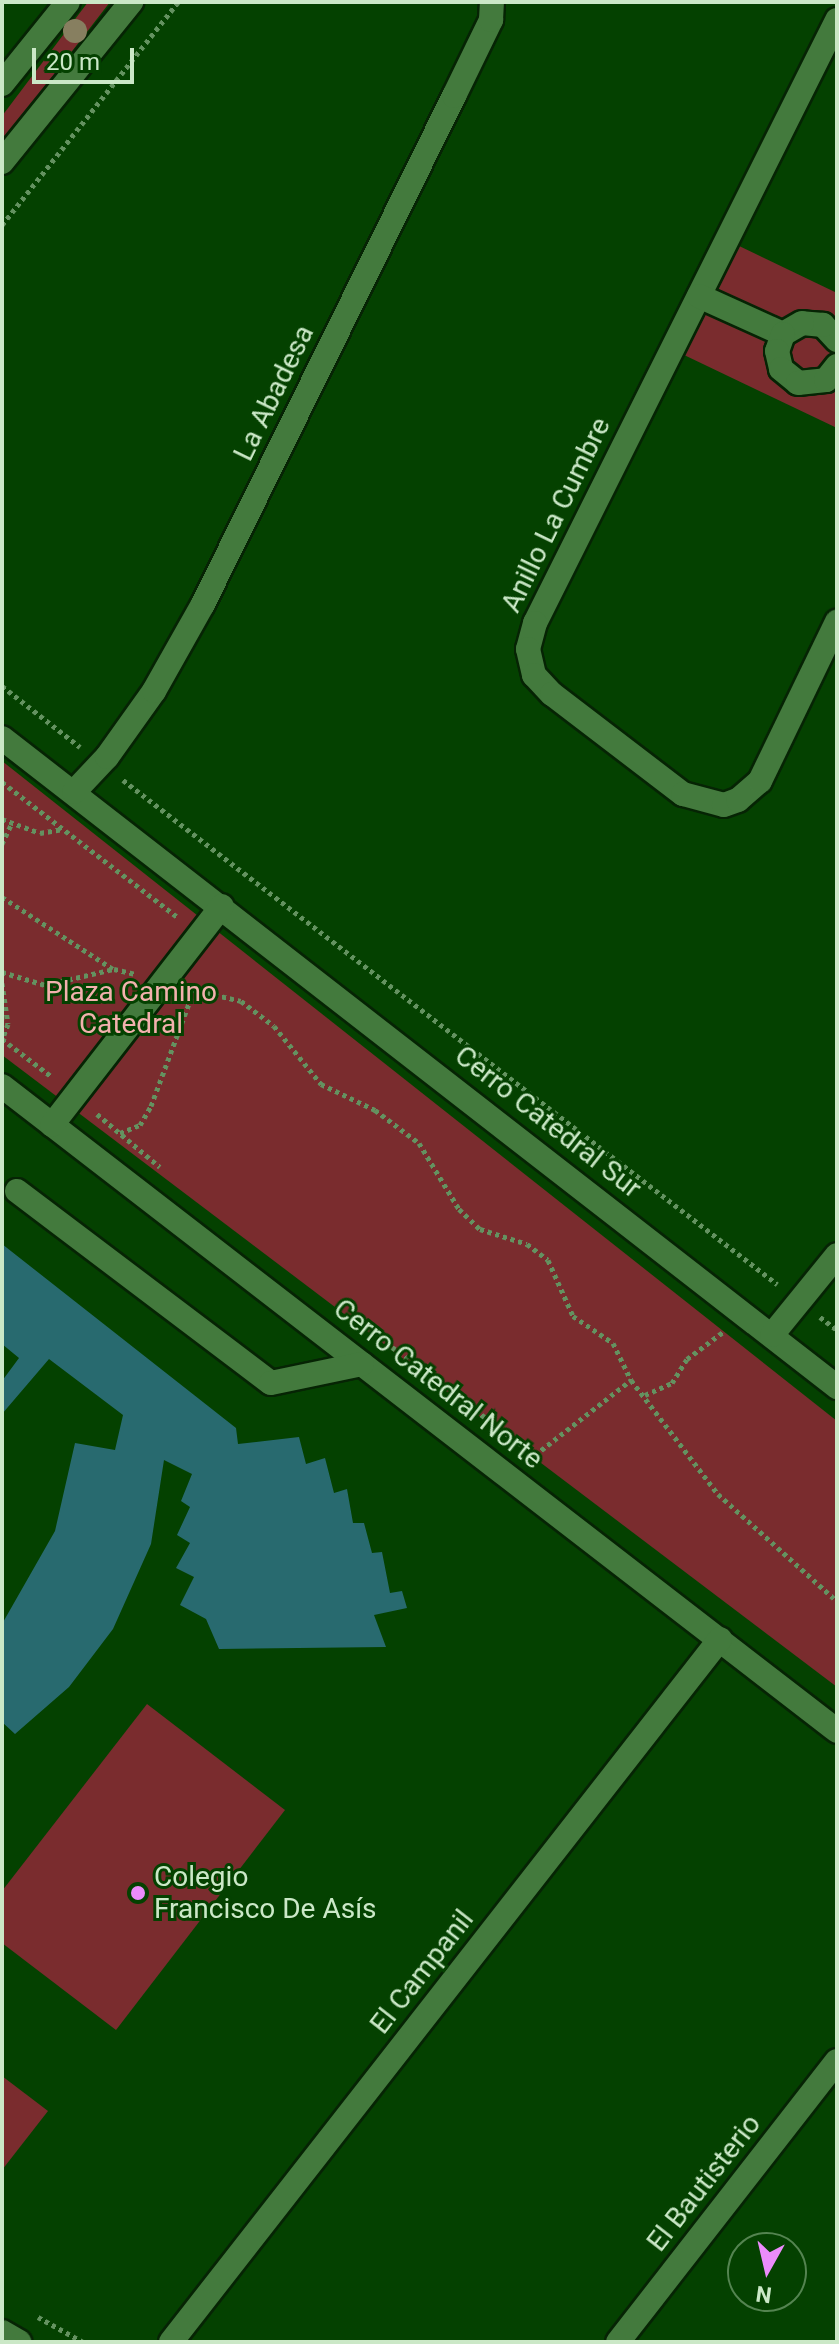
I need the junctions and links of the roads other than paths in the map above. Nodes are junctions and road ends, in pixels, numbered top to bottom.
1 (68, 2) edge
2 (131, 2) edge
3 (492, 2) edge
4 (837, 20) edge
5 (4, 78) edge
6 (2, 162) edge
7 (699, 296) junction
8 (783, 334) junction
9 (837, 340) edge
10 (837, 366) edge
11 (837, 622) edge
12 (2, 738) edge
13 (74, 792) junction
14 (222, 906) junction
15 (2, 1086) edge
16 (52, 1125) junction
17 (17, 1191) dead end
18 (837, 1255) edge
19 (772, 1335) junction
20 (362, 1364) junction
21 (837, 1387) edge
22 (720, 1639) junction
23 (837, 1731) edge
24 (837, 2061) edge
25 (2, 2332) edge
26 (19, 2342) edge
27 (171, 2342) edge
28 (618, 2342) edge

1 - 5 street
2 - 6 street
3 - 13 street, La Abadesa
4 - 7 street, Anillo La Cumbre
7 - 8 street
7 - 11 street, Anillo La Cumbre
8 - 9 street
8 - 10 street
12 - 13 street, Cerro Catedral Sur
13 - 14 street, Cerro Catedral Sur
14 - 16 street
14 - 19 street, Cerro Catedral Sur
15 - 16 street, Cerro Catedral Norte
16 - 20 street, Cerro Catedral Norte
17 - 20 street
18 - 19 street
19 - 21 street, Cerro Catedral Sur
20 - 22 street, Cerro Catedral Norte
22 - 23 street, Cerro Catedral Norte
22 - 27 street, El Campanil
24 - 28 street, El Bautisterio
25 - 26 street

